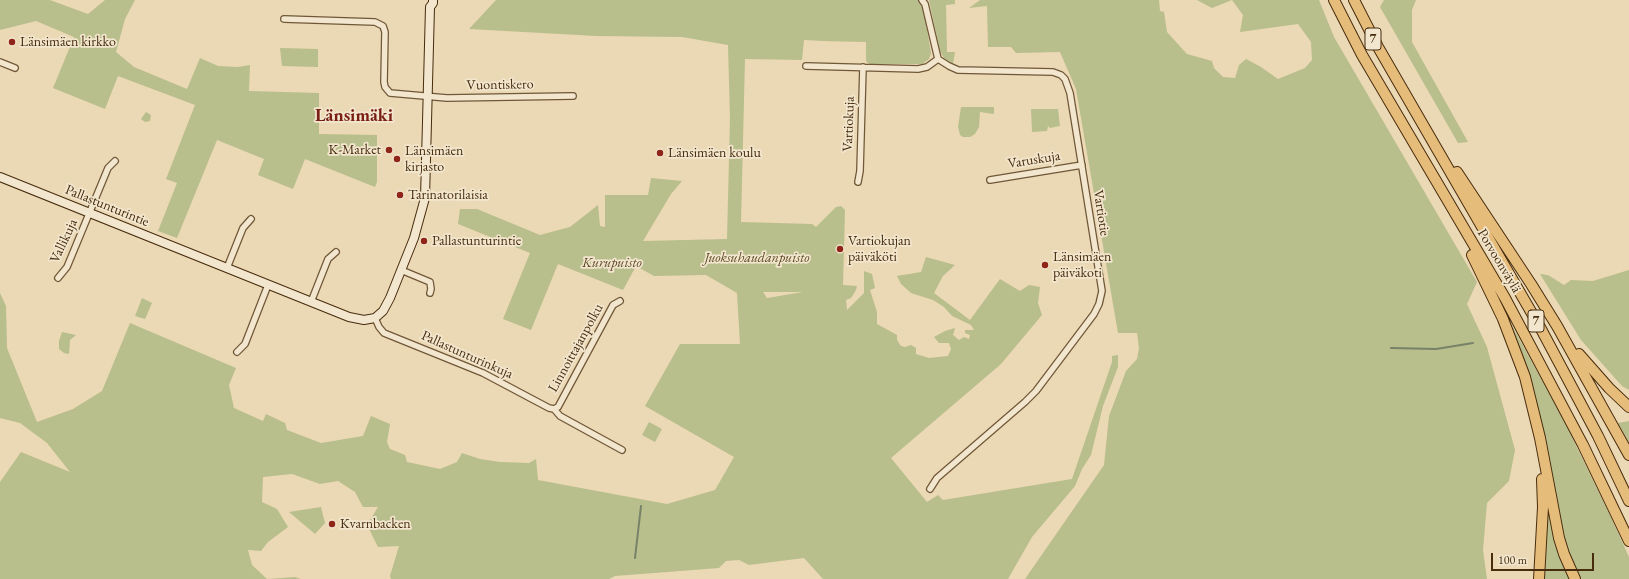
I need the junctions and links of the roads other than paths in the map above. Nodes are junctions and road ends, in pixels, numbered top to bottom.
1 (1334, 0) edge
2 (1354, 0) edge
3 (924, 1) edge
4 (430, 2) edge
5 (284, 20) dead end
6 (938, 59) junction
7 (0, 62) edge
8 (806, 66) dead end
9 (863, 67) junction
10 (15, 68) dead end
11 (573, 96) dead end
12 (429, 97) junction
13 (1434, 146) junction
14 (115, 161) dead end
15 (1082, 165) junction
16 (0, 177) edge
17 (990, 180) dead end
18 (858, 182) dead end
19 (1440, 190) junction
20 (90, 213) junction
21 (251, 220) dead end
22 (336, 252) dead end
23 (227, 268) junction
24 (400, 270) junction
25 (58, 278) dead end
26 (268, 285) junction
27 (430, 293) dead end
28 (620, 301) dead end
29 (311, 302) junction
30 (375, 318) junction
31 (1557, 326) junction
32 (237, 352) dead end
33 (1629, 407) edge
34 (554, 409) junction
35 (1536, 420) junction
36 (622, 450) dead end
37 (1629, 454) edge
38 (930, 489) dead end
39 (1629, 501) edge
40 (1629, 541) edge
41 (1539, 579) edge
42 (1575, 579) edge

1 - 19 highway, Porvoonväylä / 7
2 - 13 highway, Porvoonväylä / 7
3 - 6 street
4 - 12 street
5 - 12 street, Vuontiskero
6 - 9 street
6 - 15 street, Vartiotie
7 - 10 street
8 - 9 street
9 - 18 street, Vartiokuja
11 - 12 street, Vuontiskero
12 - 24 street
13 - 31 highway
13 - 39 highway, Porvoonväylä / 7
14 - 20 street, Vallikuja
15 - 17 street, Varuskuja
15 - 38 street, Vartiotie
16 - 20 street, Pallastunturintie
19 - 35 highway
19 - 40 highway, Porvoonväylä / 7
20 - 23 street, Pallastunturintie
20 - 25 street, Vallikuja
21 - 23 street
22 - 29 street
23 - 26 street, Pallastunturintie
24 - 27 street
24 - 30 street
26 - 29 street, Pallastunturintie
26 - 32 street
28 - 34 street, Linnoittajanpolku
29 - 30 street, Pallastunturintie
30 - 34 street, Pallastunturinkuja
31 - 33 highway
31 - 37 highway
34 - 36 street, Pallastunturinkuja
35 - 41 highway
35 - 42 highway

